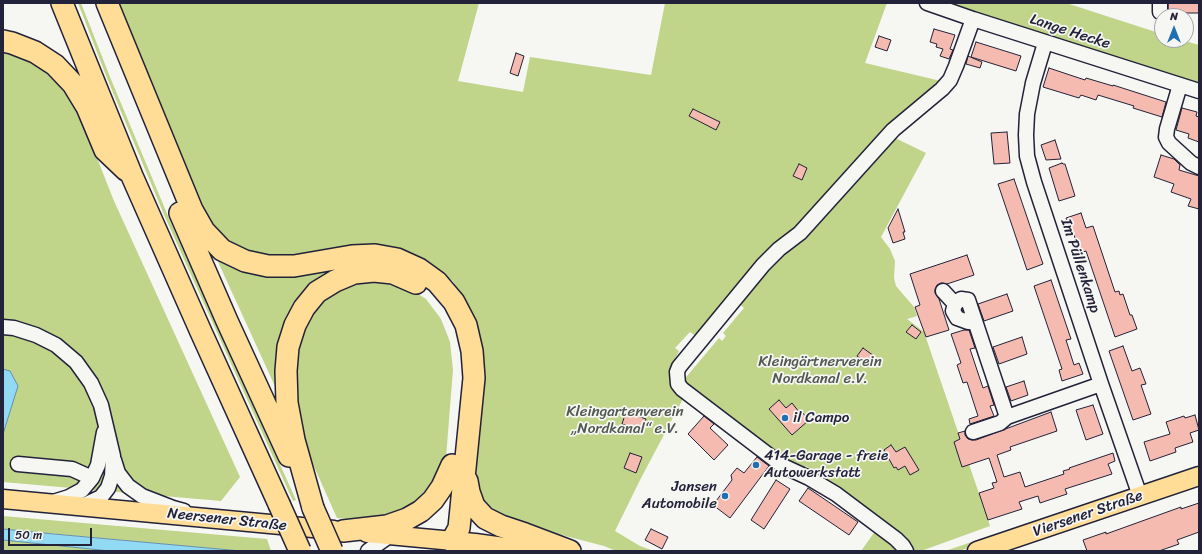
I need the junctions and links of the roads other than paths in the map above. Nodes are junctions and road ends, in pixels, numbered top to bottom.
1 (62, 3) edge
2 (94, 3) edge
3 (107, 3) edge
4 (927, 3) edge
5 (973, 19) junction
6 (3, 41) edge
7 (1045, 43) junction
8 (1180, 85) junction
9 (1199, 91) edge
10 (1199, 167) edge
11 (132, 176) junction
12 (943, 291) dead end
13 (3, 327) edge
14 (1101, 384) junction
15 (1007, 416) junction
16 (105, 426) junction
17 (973, 432) dead end
18 (113, 456) junction
19 (18, 464) dead end
20 (458, 466) junction
21 (1199, 476) edge
22 (92, 478) junction
23 (1140, 496) junction
24 (3, 499) edge
25 (50, 503) junction
26 (82, 506) junction
27 (313, 508) junction
28 (209, 517) junction
29 (342, 531) junction
30 (389, 536) junction
31 (452, 541) junction
32 (287, 551) edge
33 (292, 551) edge
34 (300, 551) edge
35 (332, 551) edge
36 (368, 551) edge
37 (533, 551) edge
38 (570, 551) edge
39 (906, 551) edge
40 (976, 551) edge

1 - 11 highway
2 - 27 highway
3 - 20 highway
4 - 5 street, Lange Hecke
5 - 7 street, Lange Hecke
5 - 39 street
6 - 11 highway
7 - 8 street, Lange Hecke
7 - 14 street, Im Püllenkamp
8 - 9 street, Lange Hecke
8 - 10 street
11 - 34 highway, bridge
12 - 15 street
13 - 16 street
14 - 15 street
14 - 23 street, Im Püllenkamp
15 - 17 street
16 - 18 street
16 - 22 street
18 - 26 street
18 - 28 street
19 - 22 street
20 - 27 highway
20 - 29 highway
20 - 31 highway
20 - 38 highway
21 - 23 main road, Viersener Straße
22 - 25 street
23 - 40 main road, Viersener Straße
24 - 25 main road, Neersener Straße
25 - 26 main road, Neersener Straße
26 - 28 main road, Neersener Straße
27 - 35 highway, bridge
28 - 29 main road, Neersener Straße
29 - 30 main road, Neersener Straße
30 - 31 main road, Neersener Straße
30 - 36 street
31 - 37 main road, Neersener Straße
32 - 33 street

